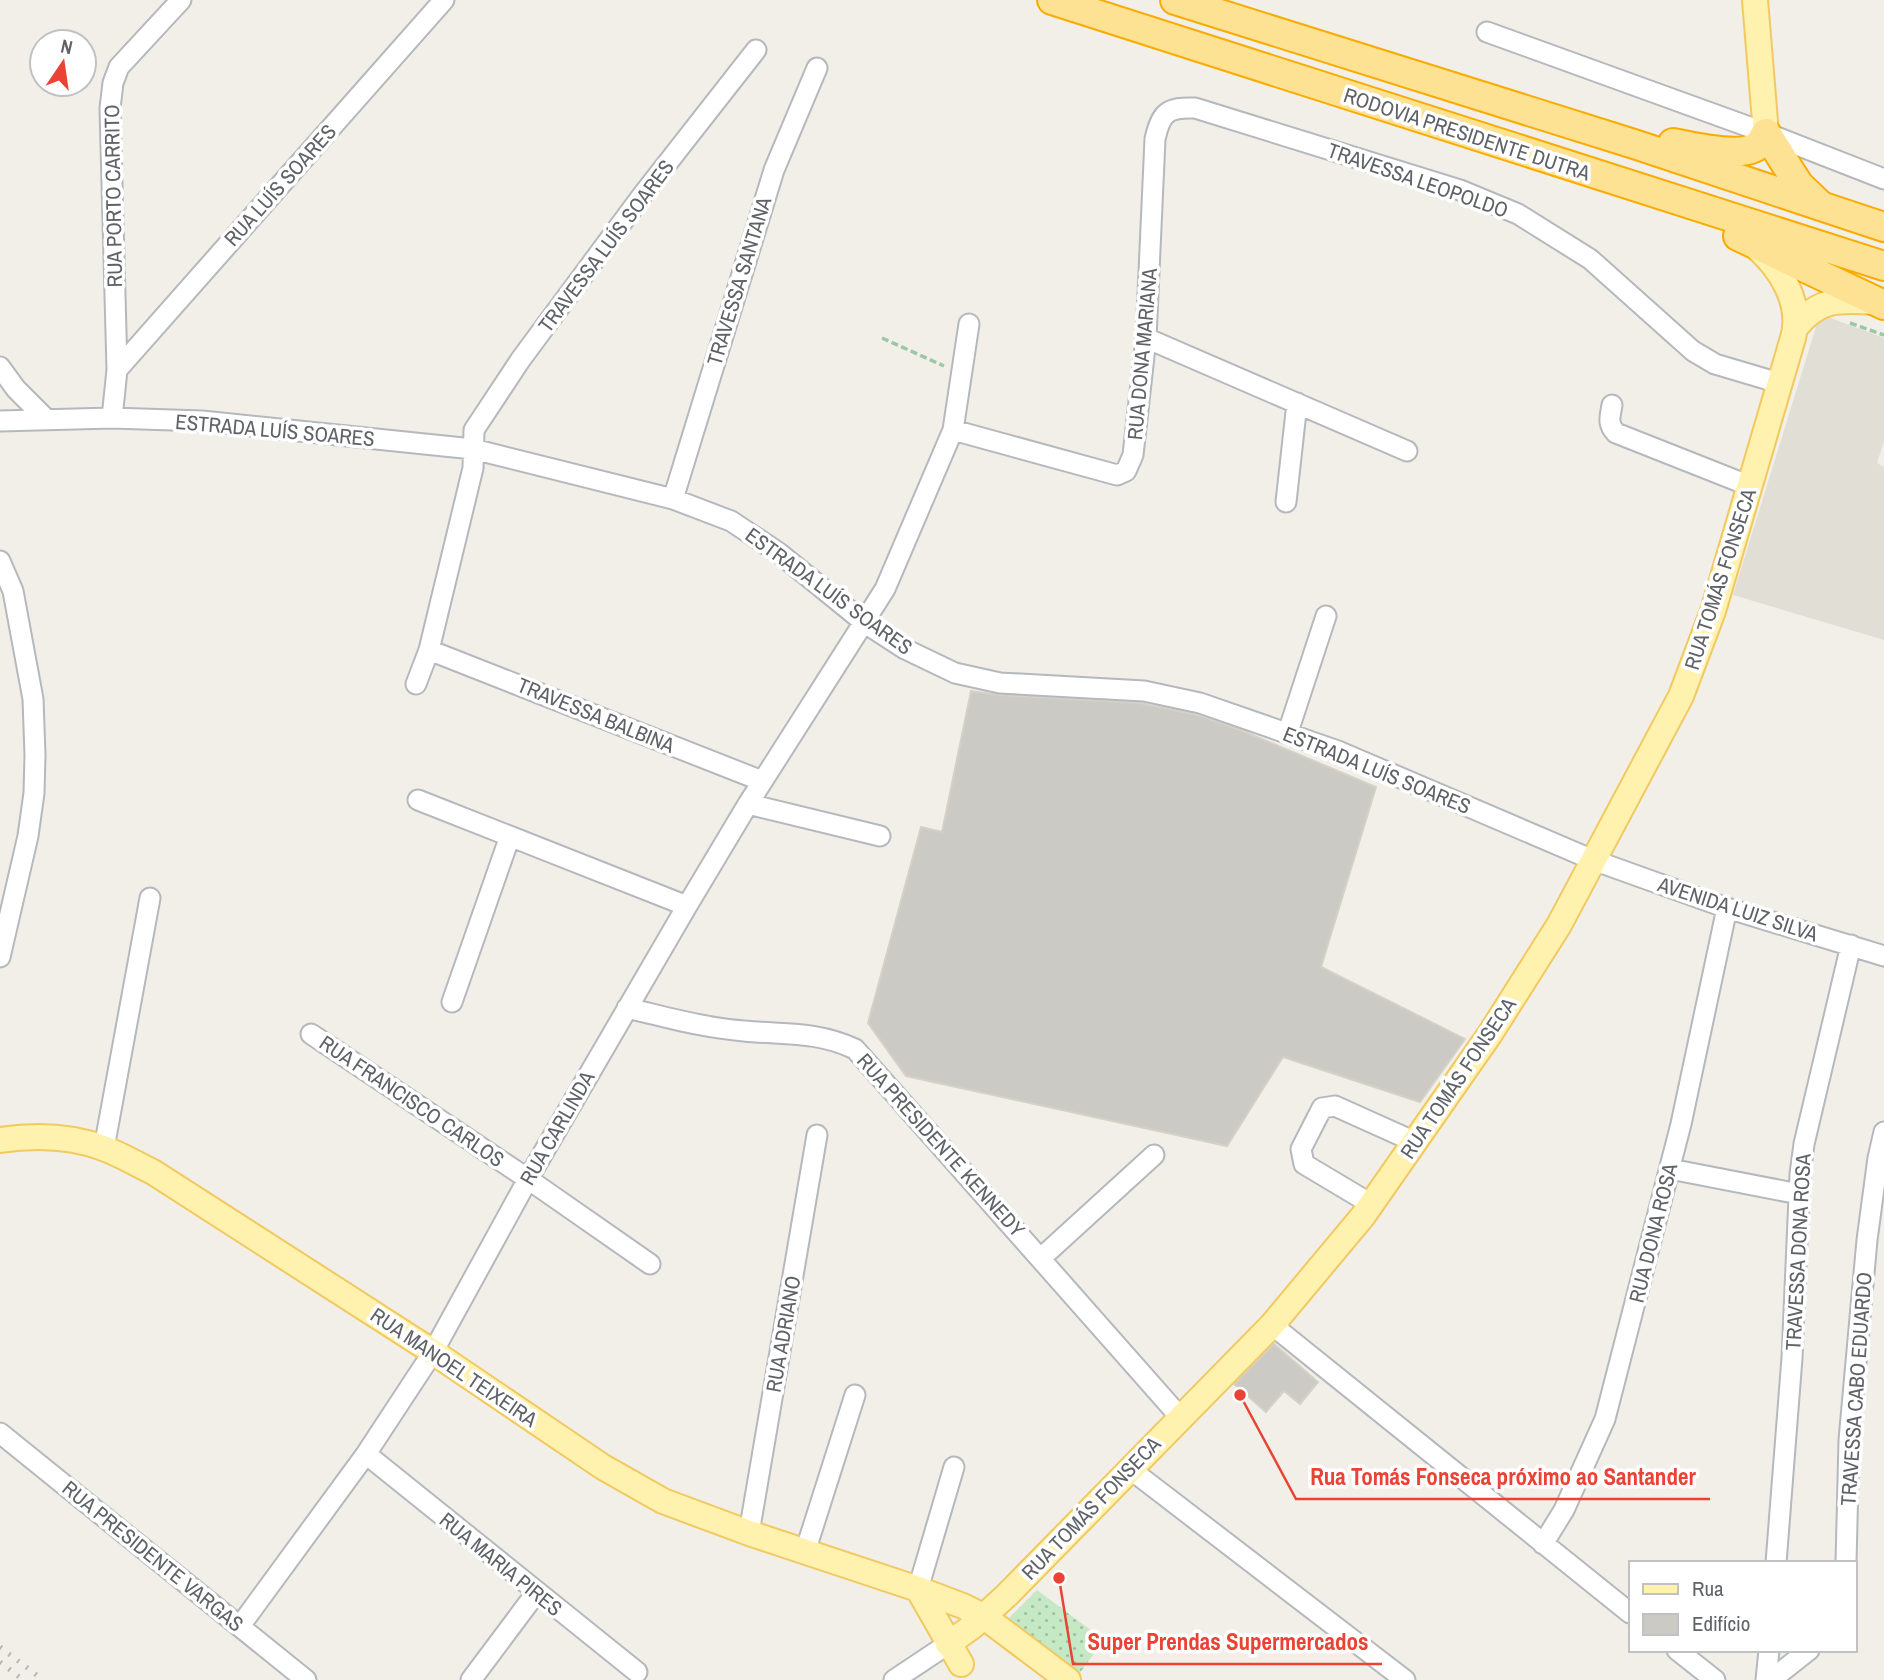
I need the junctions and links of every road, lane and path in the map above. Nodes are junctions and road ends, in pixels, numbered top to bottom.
1 (181, 0) edge
2 (444, 0) edge
3 (1052, 0) edge
4 (1175, 0) edge
5 (1755, 0) edge
6 (1487, 32) dead end
7 (756, 51) dead end
8 (817, 68) dead end
9 (1766, 132) junction
10 (1155, 139) joint
11 (1634, 144) junction
12 (1884, 179) edge
13 (1620, 184) junction
14 (1824, 208) junction
15 (1884, 228) edge
16 (1748, 240) junction
17 (1884, 266) edge
18 (1881, 304) edge
19 (1849, 323) dead end
20 (969, 324) dead end
21 (1796, 327) junction
22 (1884, 335) edge
23 (883, 338) dead end
24 (1146, 338) junction
25 (0, 367) edge
26 (117, 370) junction
27 (961, 373) junction
28 (1779, 383) junction
29 (1297, 403) junction
30 (1612, 405) dead end
31 (112, 418) junction
32 (47, 420) junction
33 (0, 421) edge
34 (953, 430) junction
35 (473, 449) junction
36 (1406, 451) dead end
37 (1750, 486) junction
38 (673, 499) junction
39 (1286, 502) dead end
40 (0, 561) edge
41 (1326, 616) dead end
42 (865, 623) junction
43 (429, 650) junction
44 (416, 684) dead end
45 (1288, 732) junction
46 (762, 781) junction
47 (418, 800) dead end
48 (748, 804) junction
49 (510, 836) junction
50 (880, 836) dead end
51 (1593, 860) junction
52 (150, 898) dead end
53 (687, 906) junction
54 (1727, 908) junction
55 (1851, 945) junction
56 (1884, 956) edge
57 (0, 957) edge
58 (453, 1002) dead end
59 (627, 1008) junction
60 (312, 1034) dead end
61 (1884, 1132) edge
62 (817, 1135) dead end
63 (0, 1140) edge
64 (1415, 1142) junction
65 (104, 1148) junction
66 (1154, 1155) dead end
67 (1670, 1169) junction
68 (528, 1179) junction
69 (1799, 1194) junction
70 (1371, 1204) junction
71 (1041, 1258) junction
72 (650, 1264) dead end
73 (1272, 1325) junction
74 (433, 1352) junction
75 (855, 1395) dead end
76 (1180, 1417) junction
77 (0, 1433) edge
78 (366, 1454) junction
79 (954, 1467) dead end
80 (1130, 1469) junction
81 (749, 1534) junction
82 (1543, 1544) junction
83 (805, 1552) junction
84 (1776, 1561) edge
85 (1846, 1561) edge
86 (918, 1589) junction
87 (536, 1593) junction
88 (1629, 1612) edge
89 (978, 1621) junction
90 (240, 1626) junction
91 (1680, 1652) edge
92 (1769, 1652) edge
93 (1806, 1652) edge
94 (955, 1663) edge
95 (637, 1672) dead end
96 (306, 1680) edge
97 (471, 1680) edge
98 (894, 1680) edge
99 (1068, 1680) edge
100 (1405, 1680) edge
101 (1715, 1680) edge
102 (1769, 1680) edge

1 - 26 street, RUA PORTO CARRITO
2 - 26 street, RUA LUÍS SOARES
3 - 13 highway, RODOVIA PRESIDENTE DUTRA
4 - 11 highway, RODOVIA PRESIDENTE DUTRA
5 - 9 main road
6 - 9 street
7 - 35 street, TRAVESSA LUÍS SOARES
8 - 38 street, TRAVESSA SANTANA
9 - 11 highway
9 - 12 street
9 - 14 highway
10 - 24 street, RUA DONA MARIANA
10 - 28 street, TRAVESSA LEOPOLDO
11 - 14 highway, RODOVIA PRESIDENTE DUTRA
13 - 16 highway
13 - 17 highway, RODOVIA PRESIDENTE DUTRA
14 - 15 highway, RODOVIA PRESIDENTE DUTRA
16 - 18 highway
16 - 21 main road, RUA TOMÁS FONSECA
18 - 21 main road
19 - 22 path
20 - 27 street, RUA CARLINDA
21 - 28 main road, RUA TOMÁS FONSECA
23 - 27 path
24 - 29 street
24 - 34 street, RUA DONA MARIANA
25 - 32 street
26 - 31 street, RUA PORTO CARRITO
27 - 34 street, RUA CARLINDA
28 - 37 main road, RUA TOMÁS FONSECA
29 - 36 street
29 - 39 street
30 - 37 street
31 - 32 street, ESTRADA LUÍS SOARES
31 - 35 street, ESTRADA LUÍS SOARES
32 - 33 street, ESTRADA LUÍS SOARES
34 - 42 street, RUA CARLINDA
35 - 38 street, ESTRADA LUÍS SOARES
35 - 43 street
37 - 51 main road, RUA TOMÁS FONSECA
38 - 42 street, ESTRADA LUÍS SOARES
40 - 57 street
41 - 45 street
42 - 45 street, ESTRADA LUÍS SOARES
42 - 46 street, RUA CARLINDA
43 - 44 street
43 - 46 street, TRAVESSA BALBINA
45 - 51 street, ESTRADA LUÍS SOARES
46 - 48 street, RUA CARLINDA
47 - 49 street
48 - 50 street
48 - 53 street, RUA CARLINDA
49 - 53 street
49 - 58 street
51 - 54 street, AVENIDA LUIZ SILVA
51 - 64 main road, RUA TOMÁS FONSECA
52 - 65 street
53 - 59 street, RUA CARLINDA
54 - 55 street, AVENIDA LUIZ SILVA
54 - 67 street, RUA DONA ROSA
55 - 56 street, AVENIDA LUIZ SILVA
55 - 69 street, TRAVESSA DONA ROSA
59 - 68 street, RUA CARLINDA
59 - 71 street, RUA PRESIDENTE KENNEDY
60 - 68 street, RUA FRANCISCO CARLOS
61 - 85 street, TRAVESSA CABO EDUARDO
62 - 81 street, RUA ADRIANO
63 - 65 main road, RUA MANOEL TEIXEIRA
64 - 70 main road, RUA TOMÁS FONSECA
64 - 70 street
65 - 74 main road, RUA MANOEL TEIXEIRA
66 - 71 street
67 - 69 street
67 - 82 street, RUA DONA ROSA
68 - 72 street, RUA FRANCISCO CARLOS
68 - 74 street, RUA CARLINDA
69 - 84 street, TRAVESSA DONA ROSA
70 - 73 main road, RUA TOMÁS FONSECA
71 - 76 street, RUA PRESIDENTE KENNEDY
73 - 76 main road, RUA TOMÁS FONSECA
73 - 82 street
74 - 78 street, RUA CARLINDA
74 - 81 main road, RUA MANOEL TEIXEIRA
75 - 83 street
76 - 80 main road, RUA TOMÁS FONSECA
77 - 90 street, RUA PRESIDENTE VARGAS
78 - 87 street, RUA MARIA PIRES
78 - 90 street, RUA CARLINDA
79 - 86 street
80 - 89 main road, RUA TOMÁS FONSECA
80 - 100 street
81 - 83 main road, RUA MANOEL TEIXEIRA
82 - 88 street
83 - 86 main road, RUA MANOEL TEIXEIRA
86 - 89 main road, RUA MANOEL TEIXEIRA
86 - 94 main road
87 - 95 street, RUA MARIA PIRES
87 - 97 street
89 - 94 main road
89 - 99 main road, RUA MANOEL TEIXEIRA
90 - 96 street, RUA PRESIDENTE VARGAS
91 - 101 street
92 - 102 street
93 - 102 street
94 - 98 street

